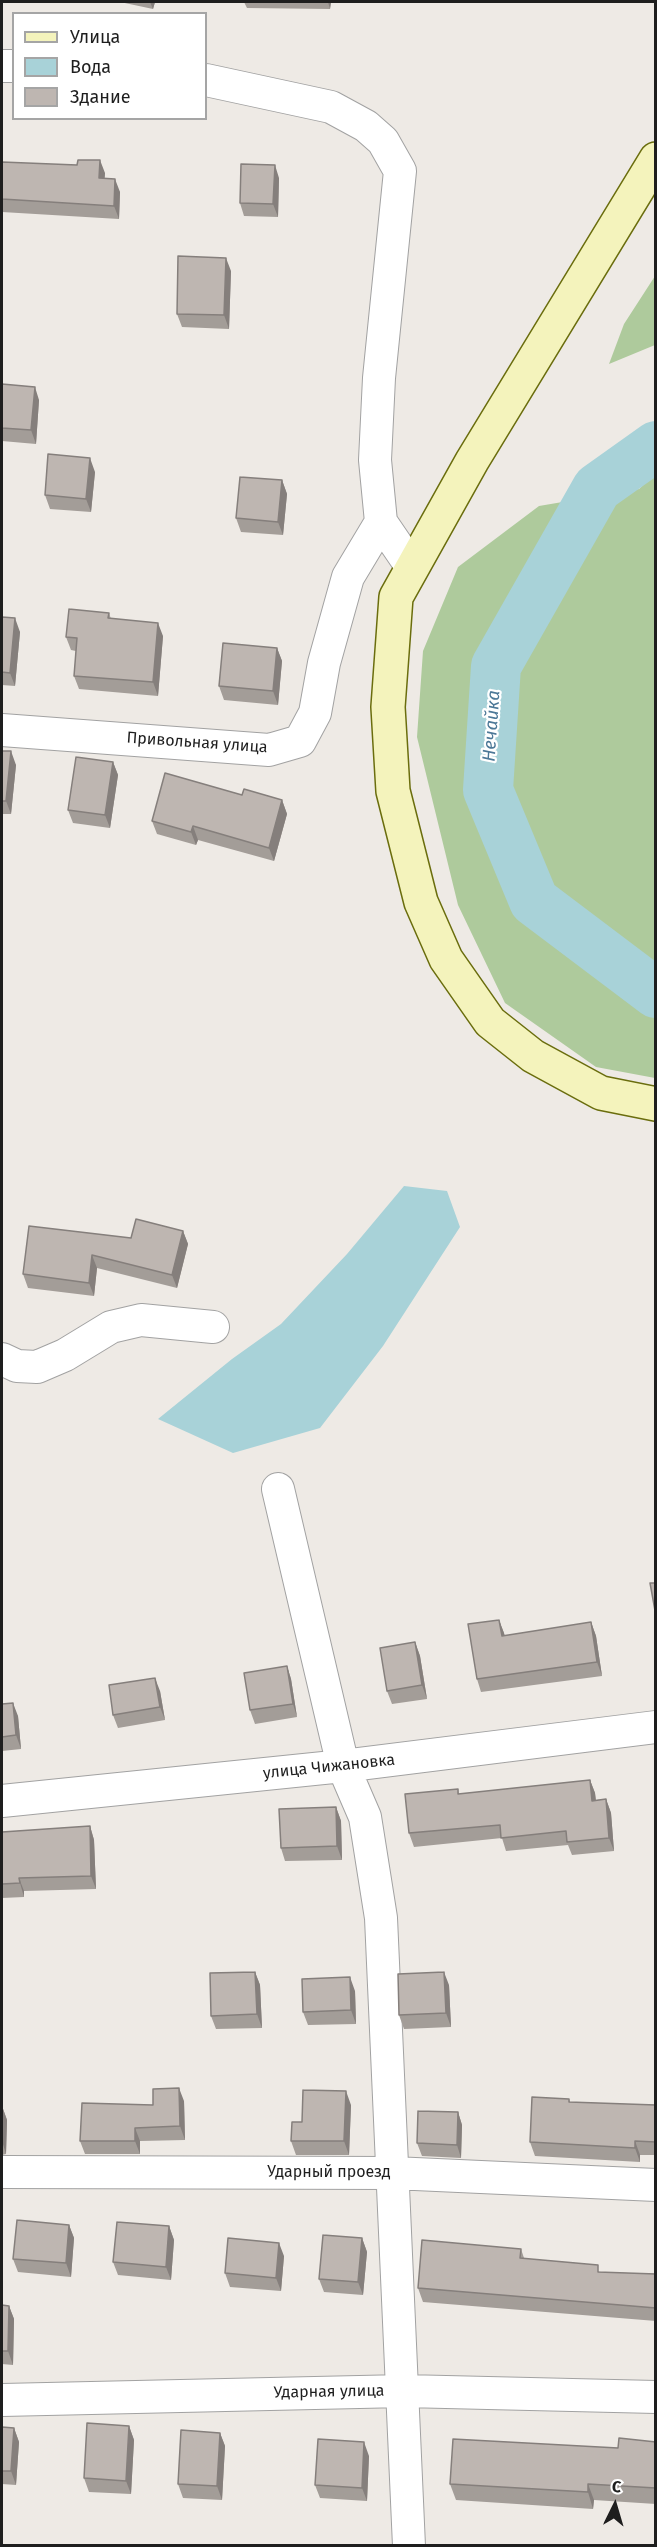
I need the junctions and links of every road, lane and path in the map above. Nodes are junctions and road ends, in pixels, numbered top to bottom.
1 (207, 80) edge
2 (656, 159) edge
3 (381, 522) junction
4 (411, 566) junction
5 (2, 730) edge
6 (656, 1104) edge
7 (213, 1327) dead end
8 (2, 1359) edge
9 (278, 1489) dead end
10 (656, 1727) edge
11 (343, 1766) junction
12 (2, 1801) edge
13 (2, 2172) edge
14 (393, 2173) junction
15 (656, 2185) edge
16 (404, 2391) junction
17 (656, 2397) edge
18 (2, 2400) edge
19 (410, 2546) edge

1 - 3 street
2 - 4 street
3 - 4 street
3 - 5 street, Привольная улица
4 - 6 street
7 - 8 street
9 - 11 street
10 - 11 street, улица Чижановка
11 - 12 street, улица Чижановка
11 - 14 street
13 - 14 street, Ударный проезд
14 - 15 street, Ударный проезд
14 - 16 street
16 - 17 street, Ударная улица
16 - 18 street, Ударная улица
16 - 19 street

